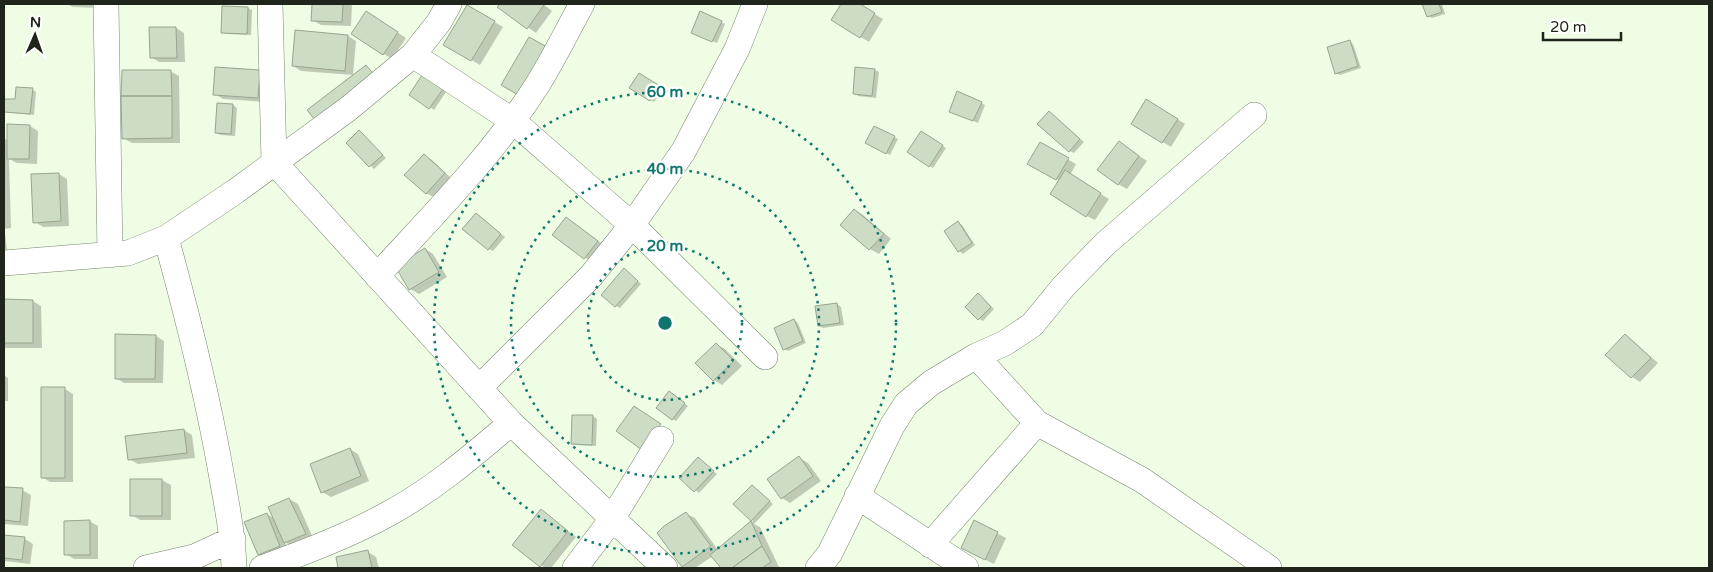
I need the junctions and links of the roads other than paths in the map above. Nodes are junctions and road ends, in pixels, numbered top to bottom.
1 (106, 4) edge
2 (270, 4) edge
3 (449, 4) edge
4 (582, 4) edge
5 (756, 4) edge
6 (413, 55) junction
7 (1254, 115) dead end
8 (513, 121) junction
9 (274, 162) junction
10 (632, 225) junction
11 (166, 238) junction
12 (110, 255) junction
13 (4, 262) edge
14 (377, 276) junction
15 (976, 356) junction
16 (765, 357) dead end
17 (479, 388) junction
18 (511, 423) junction
19 (1037, 423) junction
20 (661, 439) dead end
21 (858, 496) junction
22 (612, 519) junction
23 (233, 539) junction
24 (930, 545) junction
25 (146, 568) edge
26 (234, 568) edge
27 (262, 568) edge
28 (575, 568) edge
29 (664, 568) edge
30 (818, 568) edge
31 (966, 568) edge
32 (1269, 568) edge

1 - 12 street
2 - 9 street
3 - 6 street
4 - 8 street
5 - 10 street
6 - 8 street
6 - 9 street
7 - 15 street
8 - 10 street
8 - 14 street
9 - 11 street
9 - 14 street
10 - 16 street
10 - 17 street
11 - 12 street
11 - 23 street
12 - 13 street
14 - 17 street
15 - 19 street
15 - 21 street
17 - 18 street
18 - 22 street
18 - 27 street
19 - 24 street
19 - 32 street
20 - 22 street
21 - 24 street
21 - 30 street
22 - 28 street
22 - 29 street
23 - 25 street
23 - 26 street
24 - 31 street

